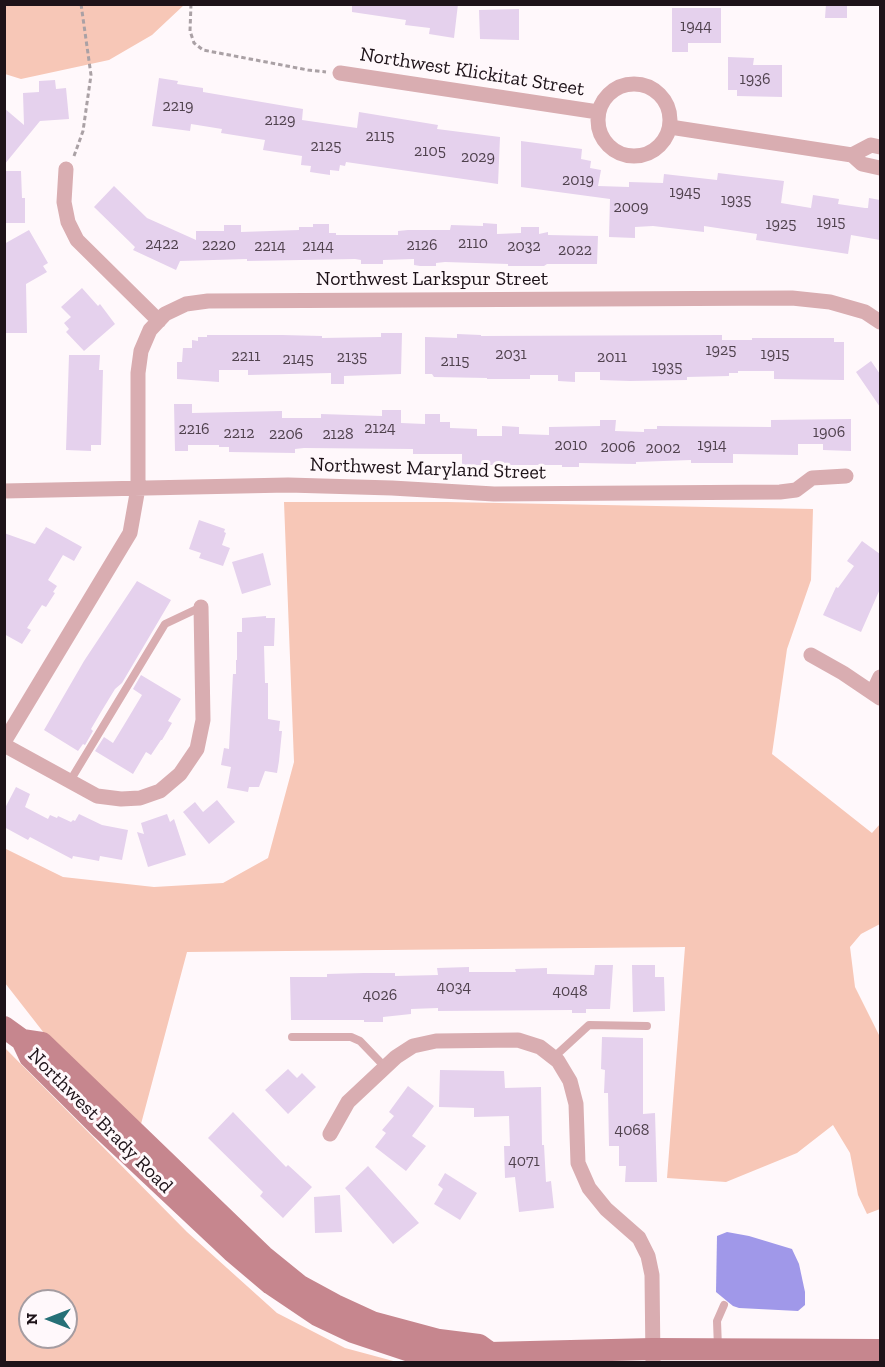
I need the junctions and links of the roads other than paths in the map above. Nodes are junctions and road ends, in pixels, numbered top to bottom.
1 (340, 74) road end
2 (598, 112) junction
3 (670, 127) junction
4 (880, 147) edge
5 (852, 155) junction
6 (880, 168) edge
7 (66, 169) road end
8 (159, 321) junction
9 (880, 322) edge
10 (846, 476) dead end
11 (138, 488) junction
12 (4, 491) edge
13 (201, 607) joint
14 (811, 656) dead end
15 (880, 677) edge
16 (877, 695) edge
17 (4, 743) edge
18 (70, 781) junction
19 (647, 1026) dead end
20 (13, 1033) edge
21 (292, 1037) dead end
22 (553, 1058) junction
23 (385, 1067) junction
24 (330, 1134) dead end
25 (724, 1305) dead end
26 (718, 1349) junction
27 (880, 1350) edge
28 (652, 1356) edge

1 - 2 street, Northwest Klickitat Street
2 - 3 street, Northwest Klickitat Street
2 - 3 street, Northwest Klickitat Street
3 - 5 street
4 - 5 street
5 - 6 street
7 - 8 street
8 - 9 street, Northwest Larkspur Street
8 - 11 street, Northwest Larkspur Street
10 - 11 street, Northwest Maryland Street
11 - 12 street, Northwest Maryland Street
11 - 17 street, Northwest Larkspur Street
13 - 18 lane
13 - 18 street
14 - 16 street
15 - 16 street
17 - 18 street
19 - 22 lane
20 - 28 main road, Northwest Brady Road
21 - 23 lane
22 - 23 street
22 - 28 street
23 - 24 street
25 - 26 lane
26 - 27 main road, Northwest Brady Road
26 - 28 main road, Northwest Brady Road

